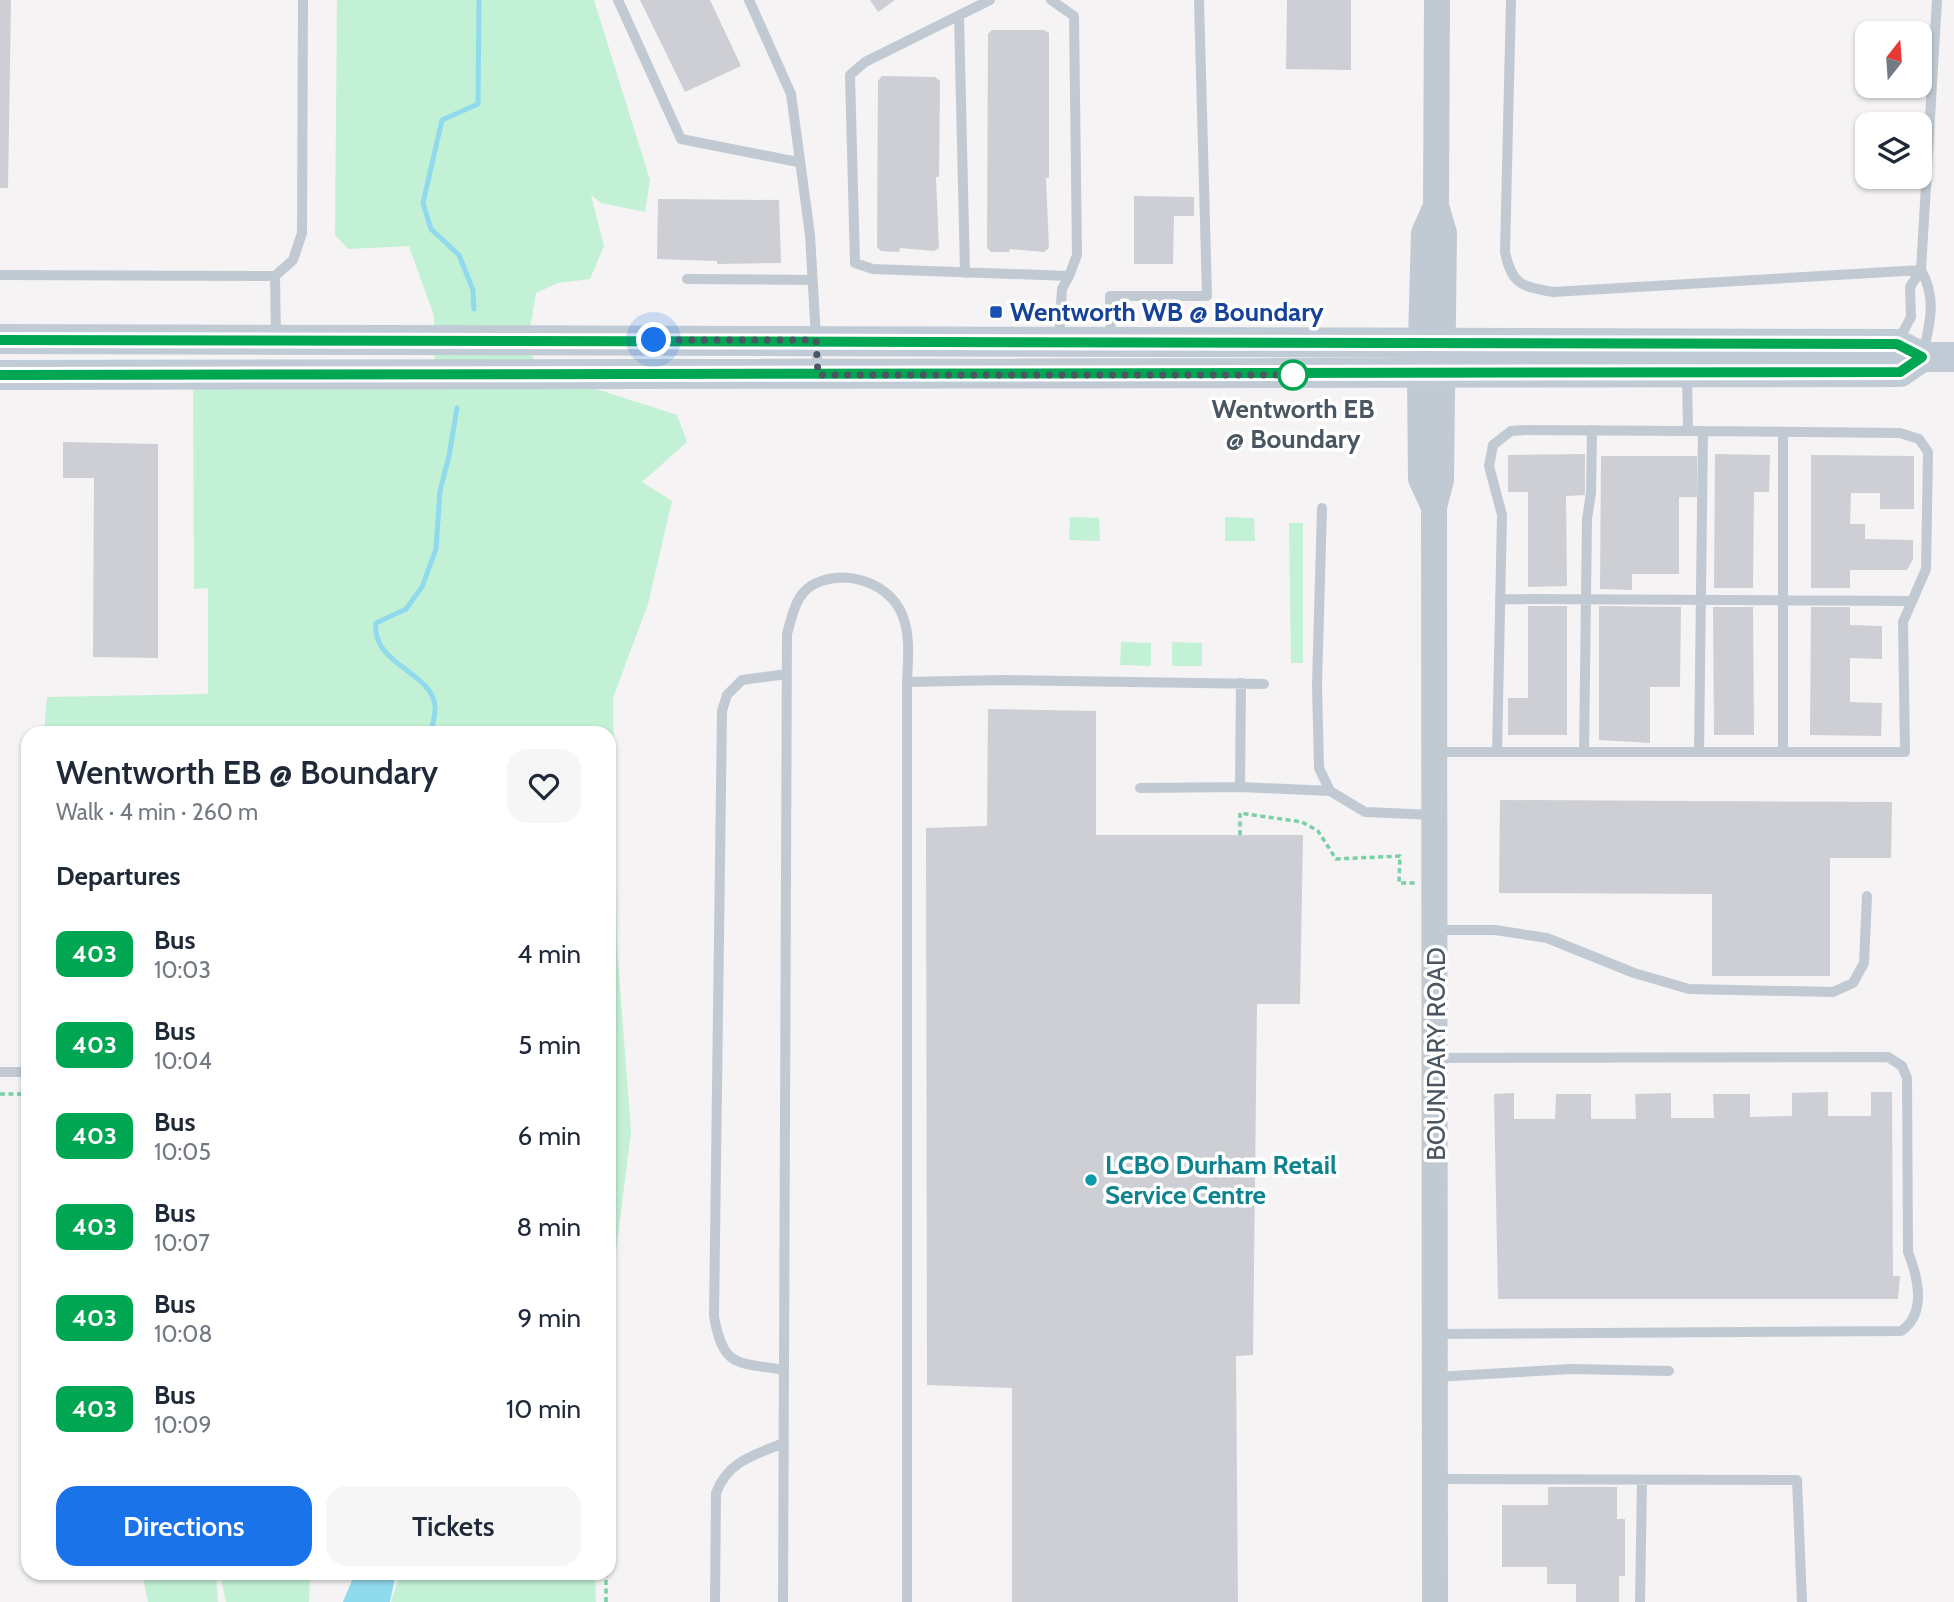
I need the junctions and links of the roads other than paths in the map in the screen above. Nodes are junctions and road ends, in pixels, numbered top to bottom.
1 (303, 0) edge
2 (618, 0) edge
3 (748, 0) edge
4 (990, 0) edge
5 (1051, 0) edge
6 (1199, 0) edge
7 (1437, 0) edge
8 (1511, 0) edge
9 (1937, 0) edge
10 (959, 16) junction
11 (798, 162) junction
12 (1921, 270) junction
13 (965, 273) junction
14 (0, 275) edge
15 (275, 276) junction
16 (1069, 276) junction
17 (687, 279) dead end
18 (811, 279) junction
19 (0, 340) edge
20 (276, 340) junction
21 (816, 340) junction
22 (1059, 341) junction
23 (1111, 341) junction
24 (1910, 350) junction
25 (1954, 357) edge
26 (1432, 359) junction
27 (1687, 374) junction
28 (0, 375) edge
29 (818, 375) junction
30 (1592, 430) junction
31 (1688, 431) junction
32 (1703, 431) junction
33 (1783, 434) junction
34 (1322, 508) dead end
35 (1500, 599) junction
36 (1586, 600) junction
37 (1701, 601) junction
38 (1782, 601) junction
39 (1912, 601) junction
40 (788, 674) junction
41 (907, 682) junction
42 (1241, 683) junction
43 (1264, 684) dead end
44 (1436, 752) junction
45 (1497, 752) junction
46 (1584, 752) junction
47 (1699, 752) junction
48 (1783, 752) junction
49 (1240, 787) junction
50 (1140, 788) dead end
51 (1330, 791) junction
52 (1436, 815) junction
53 (1867, 896) dead end
54 (1436, 930) junction
55 (1436, 1058) junction
56 (0, 1072) edge
57 (21, 1072) edge
58 (1435, 1335) junction
59 (784, 1370) junction
60 (1669, 1371) dead end
61 (1435, 1377) junction
62 (784, 1444) junction
63 (1435, 1479) junction
64 (1642, 1479) junction
65 (715, 1602) edge
66 (783, 1602) edge
67 (907, 1602) edge
68 (1435, 1602) edge
69 (1640, 1602) edge
70 (1801, 1602) edge

1 - 15 lane
2 - 11 lane
3 - 11 lane
4 - 10 lane
5 - 16 lane
6 - 23 lane
7 - 26 street, BOUNDARY ROAD
8 - 12 lane
9 - 12 lane
10 - 13 lane
10 - 13 lane
11 - 18 lane
12 - 24 lane
12 - 24 lane
13 - 16 lane
14 - 15 lane
15 - 20 lane
16 - 22 lane
17 - 18 lane
18 - 21 lane
19 - 20 main road
20 - 21 main road
21 - 22 main road
21 - 29 lane
22 - 23 main road
23 - 26 main road
24 - 25 main road
24 - 26 main road
24 - 27 main road
26 - 27 main road
26 - 29 main road
26 - 44 street, BOUNDARY ROAD
27 - 31 lane
28 - 29 main road
30 - 31 lane
30 - 35 lane
30 - 36 lane
31 - 32 lane
32 - 33 lane
32 - 37 lane
33 - 38 lane
33 - 39 lane
34 - 51 lane
35 - 36 lane
35 - 45 lane
36 - 37 lane
36 - 46 lane
37 - 38 lane
37 - 47 lane
38 - 39 lane
38 - 48 lane
39 - 48 lane
40 - 41 lane
40 - 59 lane
40 - 59 lane
41 - 42 lane
41 - 67 lane
42 - 43 lane
42 - 49 lane
44 - 45 lane
44 - 52 street, BOUNDARY ROAD
45 - 46 lane
46 - 47 lane
47 - 48 lane
49 - 50 lane
49 - 51 lane
51 - 52 lane
52 - 54 street, BOUNDARY ROAD
53 - 54 lane
54 - 55 street, BOUNDARY ROAD
55 - 58 street, BOUNDARY ROAD
55 - 58 lane
56 - 57 lane
58 - 61 street, BOUNDARY ROAD
59 - 62 lane
60 - 61 lane
61 - 63 street, BOUNDARY ROAD
62 - 65 lane
62 - 66 lane
63 - 64 lane
63 - 68 street, BOUNDARY ROAD
64 - 69 lane
64 - 70 lane

